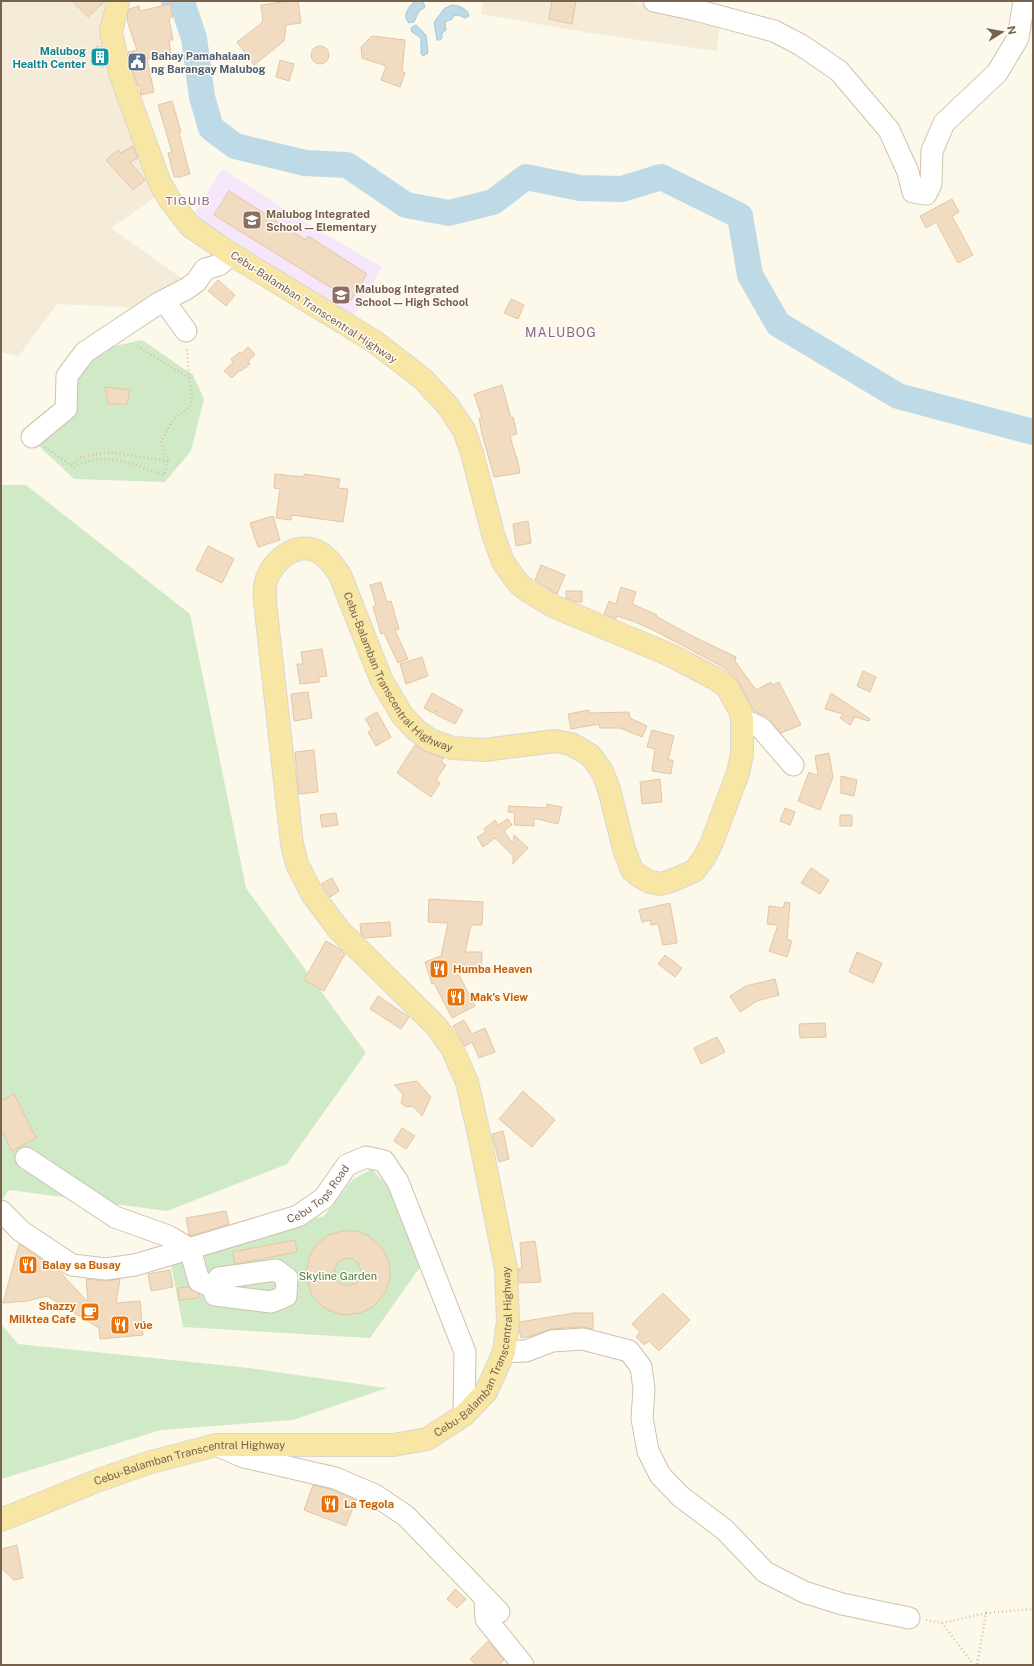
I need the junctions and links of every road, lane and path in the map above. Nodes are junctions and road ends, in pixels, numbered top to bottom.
1 (118, 1) edge
2 (654, 1) edge
3 (1024, 1) edge
4 (231, 254) junction
5 (165, 302) junction
6 (186, 331) joint
7 (137, 346) dead end
8 (189, 378) junction
9 (32, 437) joint
10 (168, 461) junction
11 (71, 465) junction
12 (742, 719) junction
13 (793, 765) dead end
14 (26, 1158) dead end
15 (1, 1211) edge
16 (190, 1250) junction
17 (213, 1287) dead end
18 (504, 1352) junction
19 (464, 1416) junction
20 (216, 1446) junction
21 (1, 1520) edge
22 (1033, 1609) edge
23 (986, 1613) junction
24 (909, 1618) joint
25 (942, 1623) junction
26 (522, 1665) edge
27 (976, 1665) edge

1 - 4 main road, Cebu-Balamban Transcentral Highway
2 - 3 street
4 - 5 street
4 - 12 main road, Cebu-Balamban Transcentral Highway
5 - 6 street
5 - 9 street
6 - 8 path
7 - 8 path
8 - 10 path
9 - 11 path
10 - 11 path
10 - 11 path
12 - 13 street
12 - 18 main road, Cebu-Balamban Transcentral Highway
14 - 16 street
15 - 16 street, Cebu Tops Road
16 - 17 street
16 - 19 street, Cebu Tops Road
18 - 19 main road, Cebu-Balamban Transcentral Highway
18 - 24 street
19 - 20 main road, Cebu-Balamban Transcentral Highway
20 - 21 main road, Cebu-Balamban Transcentral Highway
20 - 26 street
22 - 23 path
23 - 25 path
23 - 27 path
24 - 25 path
25 - 27 path

